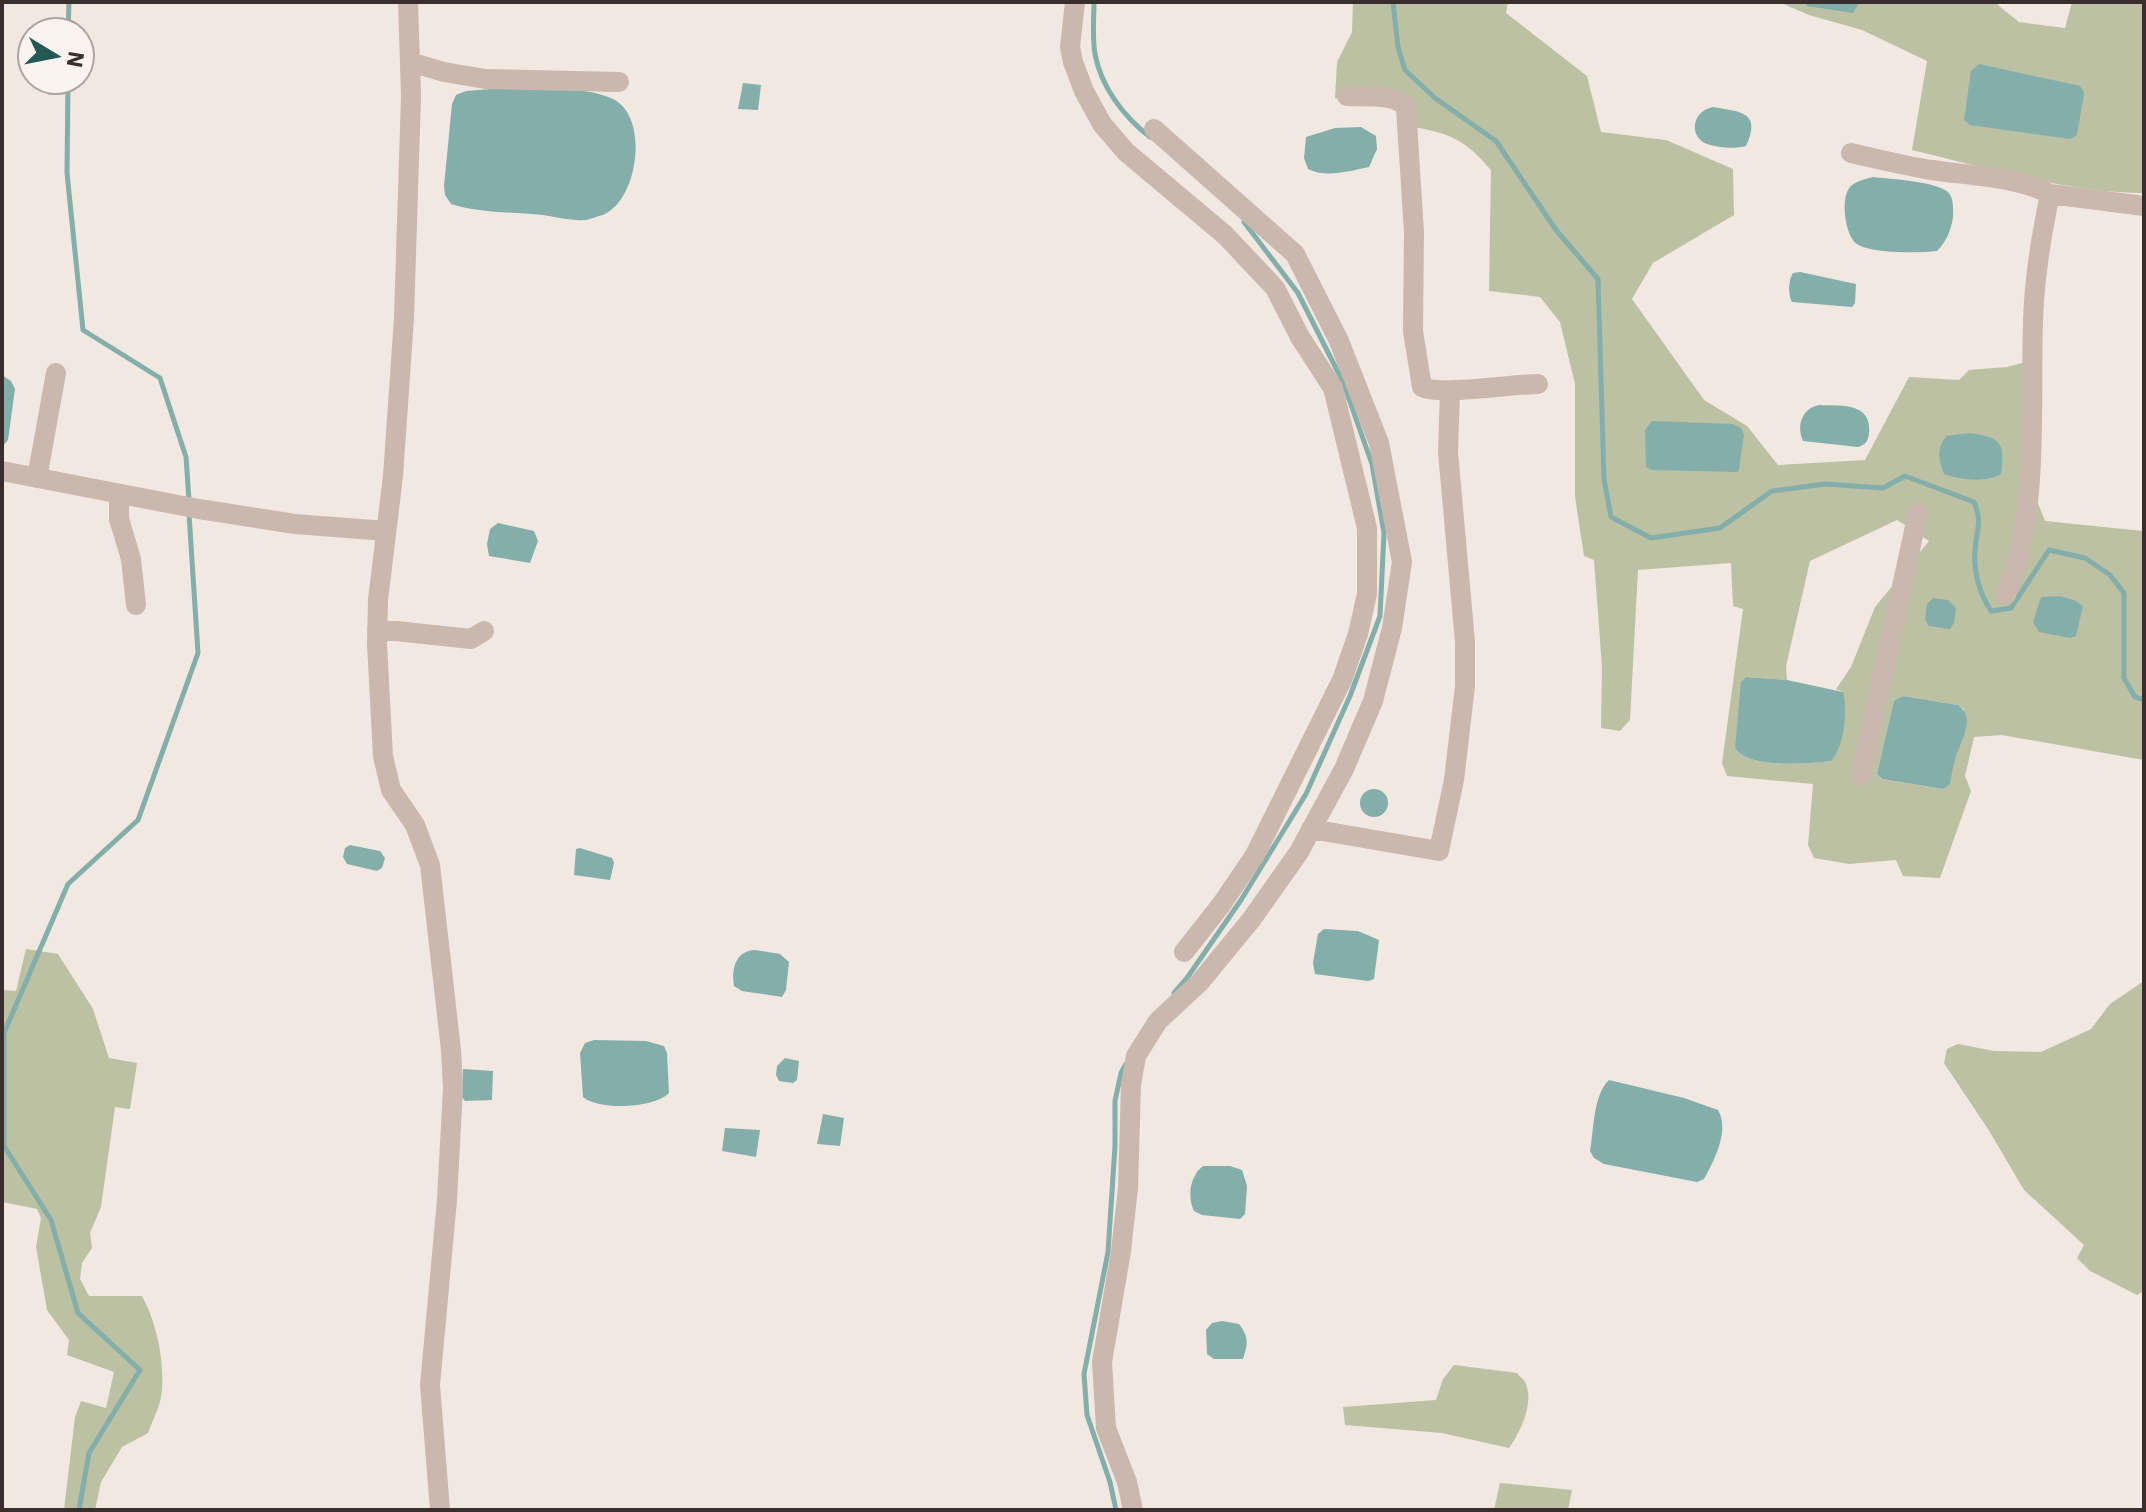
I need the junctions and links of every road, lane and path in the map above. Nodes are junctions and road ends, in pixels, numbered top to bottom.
1 (408, 2) edge
2 (1075, 2) edge
3 (410, 62) junction
4 (619, 82) dead end
5 (1347, 96) dead end
6 (1154, 129) dead end
7 (1851, 153) dead end
8 (2050, 194) junction
9 (2144, 206) edge
10 (56, 373) dead end
11 (1538, 384) dead end
12 (1450, 391) junction
13 (2, 471) edge
14 (37, 478) junction
15 (119, 494) junction
16 (1918, 513) dead end
17 (386, 531) junction
18 (2006, 595) dead end
19 (136, 605) dead end
20 (377, 629) junction
21 (484, 631) dead end
22 (1861, 775) dead end
23 (1311, 829) junction
24 (1184, 952) dead end
25 (440, 1510) edge
26 (1133, 1510) edge

1 - 3 street
2 - 24 street
3 - 4 street
3 - 17 street
5 - 12 street
6 - 23 street
7 - 8 street
8 - 9 street
8 - 18 street
10 - 14 street
11 - 12 street
12 - 23 street
13 - 14 street
14 - 15 street
15 - 17 street
15 - 19 street
16 - 22 street
17 - 20 street
20 - 21 street
20 - 25 street
23 - 26 street

